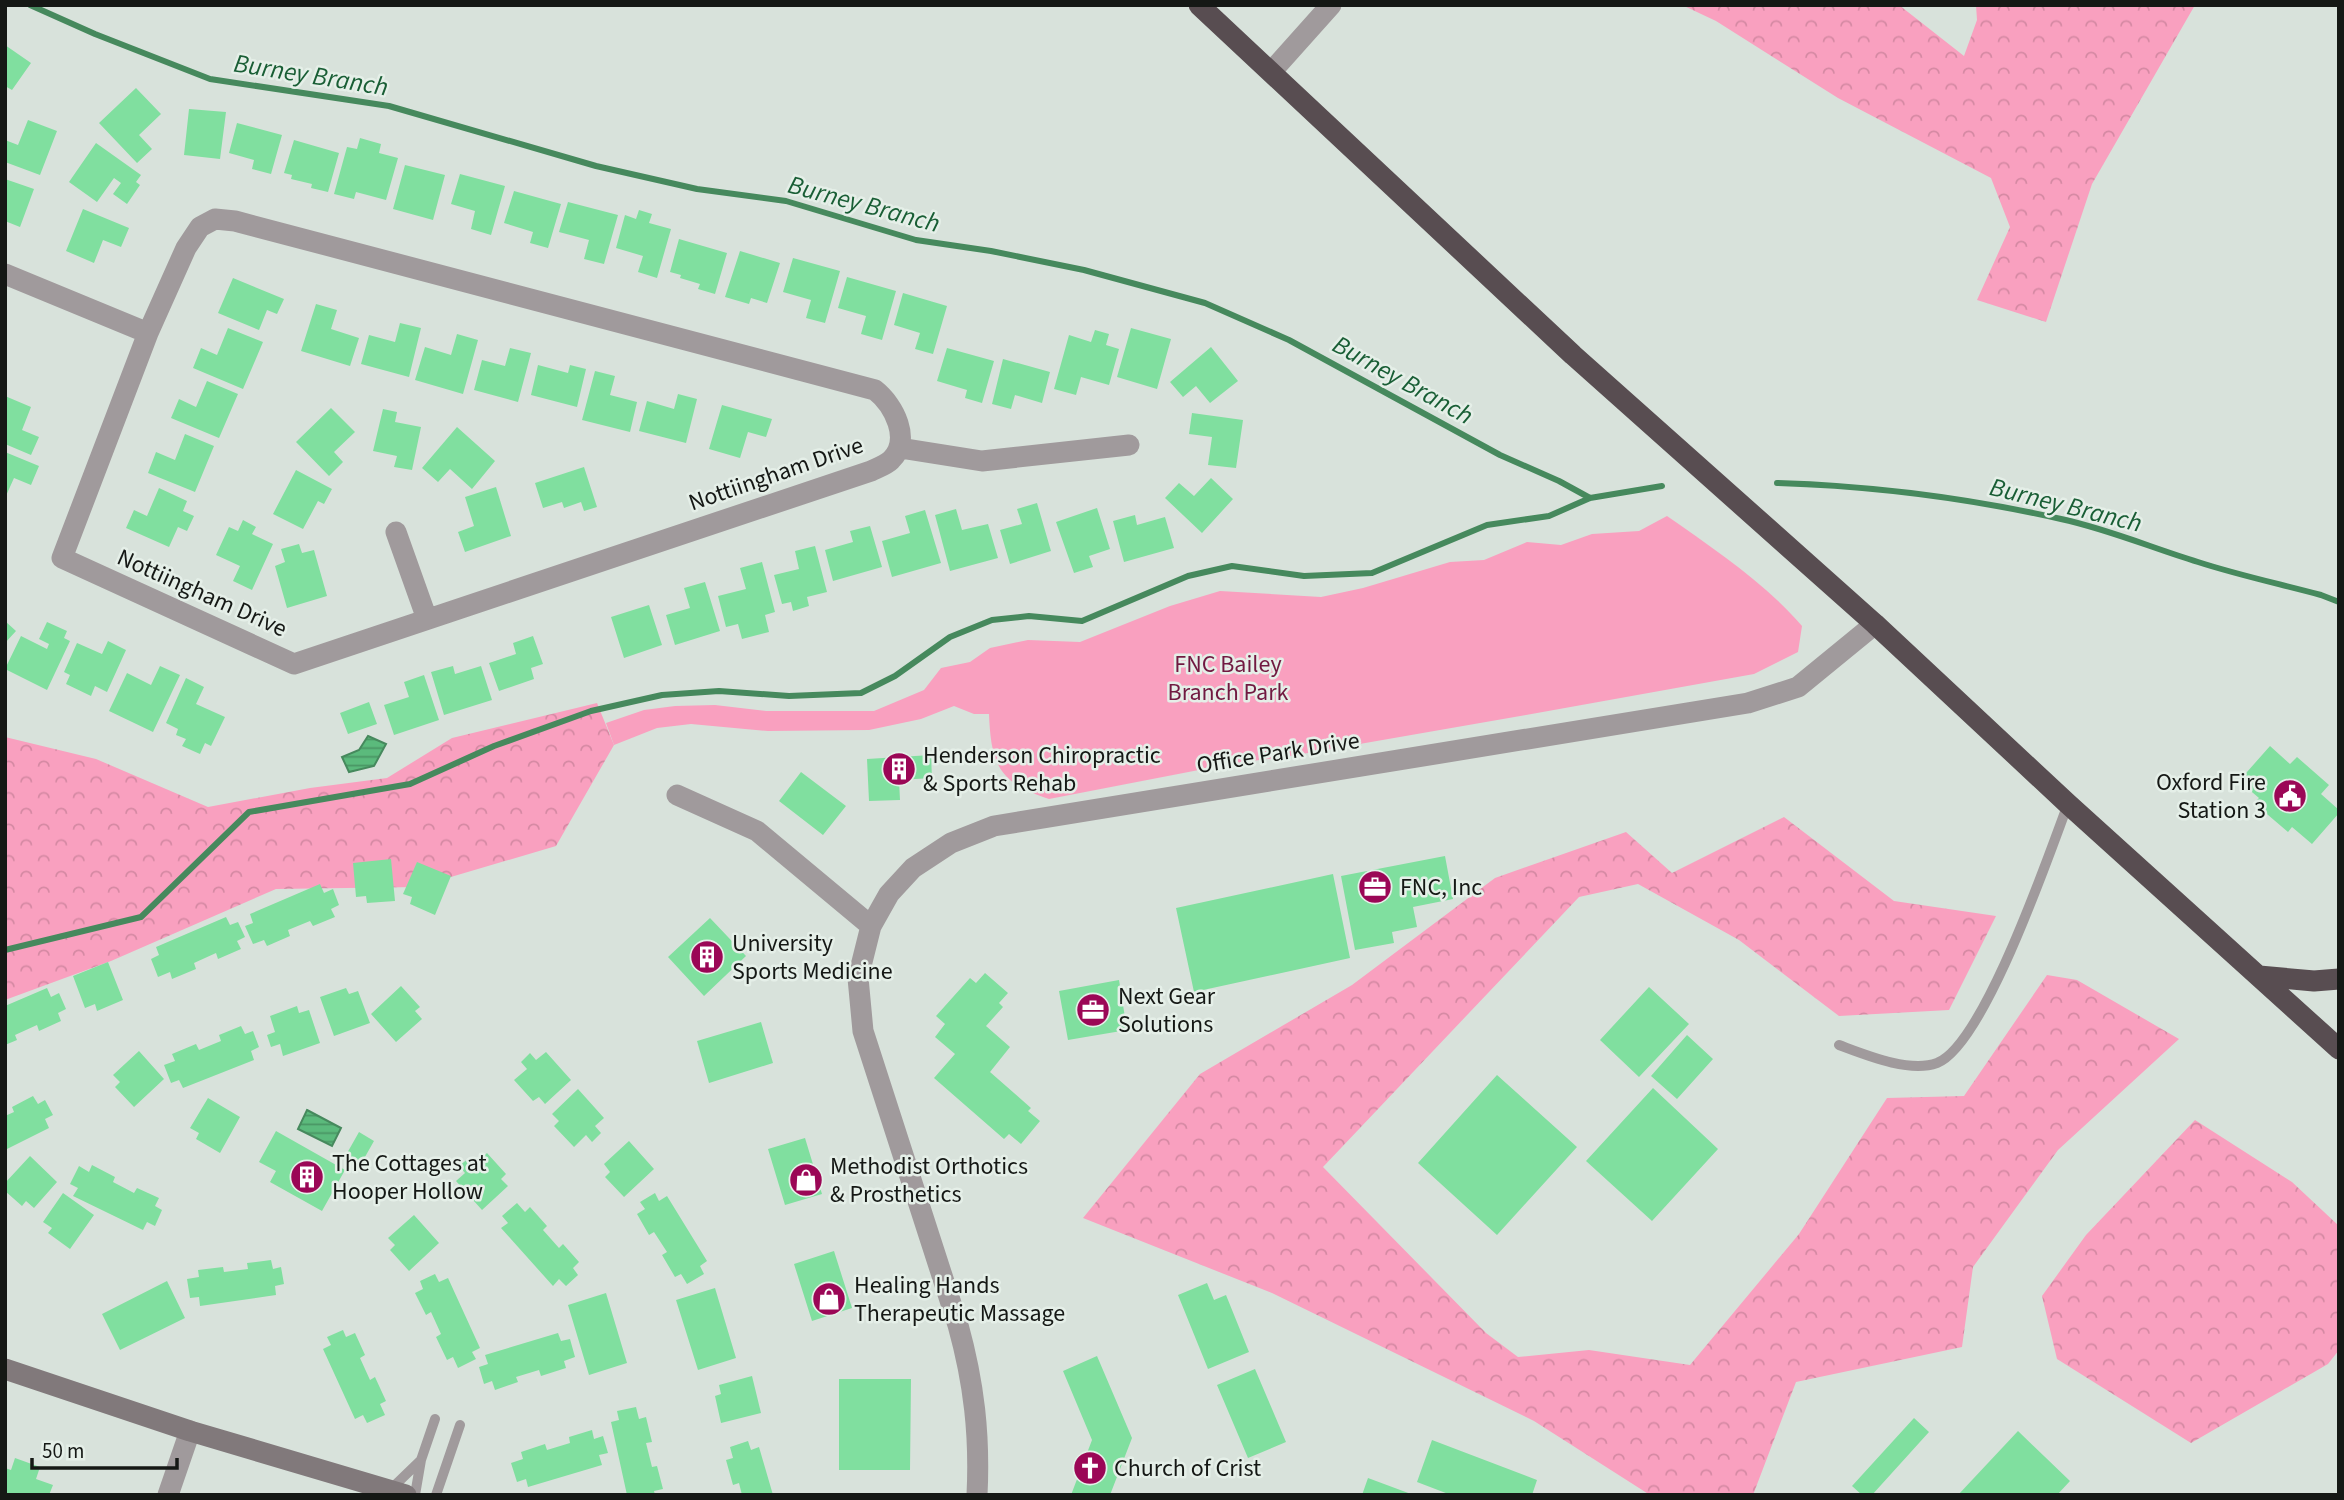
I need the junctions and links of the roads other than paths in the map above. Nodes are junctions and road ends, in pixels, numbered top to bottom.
1 (1199, 5) edge
2 (1331, 5) edge
3 (1272, 71) junction
4 (5, 274) edge
5 (148, 333) junction
6 (1129, 445) dead end
7 (900, 448) junction
8 (396, 532) dead end
9 (426, 619) junction
10 (1875, 624) junction
11 (677, 794) dead end
12 (2068, 804) junction
13 (871, 926) junction
14 (2259, 976) junction
15 (2339, 979) edge
16 (1839, 1045) dead end
17 (2338, 1045) edge
18 (5, 1369) edge
19 (435, 1419) dead end
20 (460, 1425) dead end
21 (190, 1431) junction
22 (421, 1460) junction
23 (399, 1492) edge
24 (168, 1495) edge
25 (415, 1495) edge
26 (436, 1495) edge
27 (977, 1495) edge

1 - 3 highway
2 - 3 street
3 - 10 highway
4 - 5 street
5 - 7 street, Nottiingham Drive
5 - 9 street, Nottiingham Drive
6 - 7 street
7 - 9 street, Nottiingham Drive
8 - 9 street
10 - 12 highway
10 - 13 street, Office Park Drive
11 - 13 street
12 - 14 highway
12 - 16 lane
13 - 27 street, Office Park Drive
14 - 15 highway
14 - 17 highway
18 - 21 street
19 - 22 lane
20 - 26 lane
21 - 23 street
21 - 24 street
22 - 23 lane
22 - 25 lane

